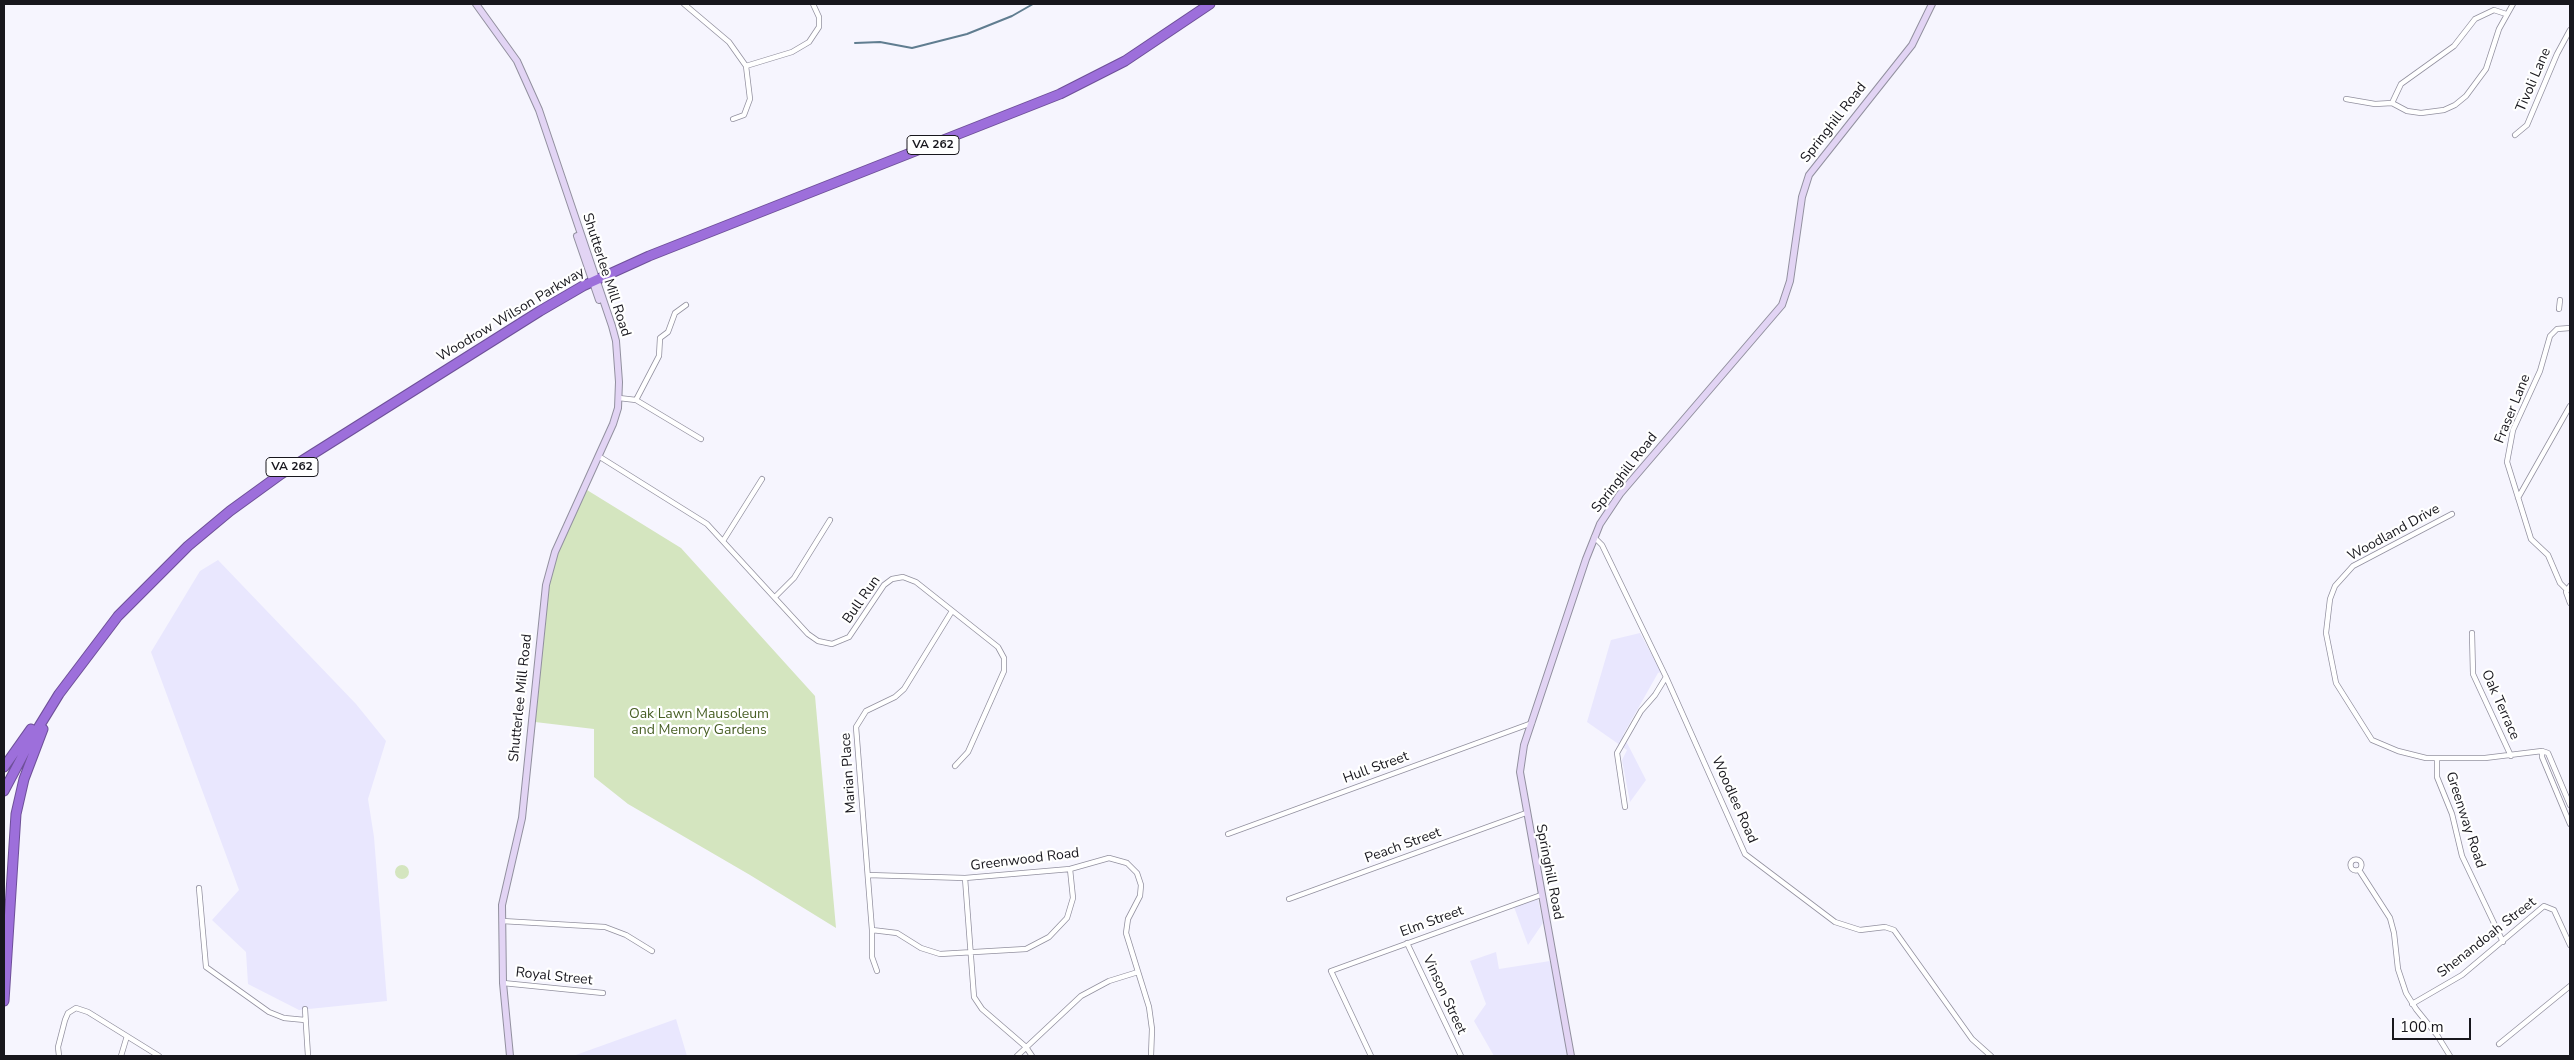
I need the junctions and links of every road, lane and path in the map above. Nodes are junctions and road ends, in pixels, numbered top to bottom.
1 (476, 4) edge
2 (684, 4) edge
3 (813, 4) edge
4 (1210, 4) edge
5 (1932, 4) edge
6 (2513, 4) edge
7 (2506, 14) junction
8 (2570, 30) edge
9 (746, 66) junction
10 (2346, 99) dead end
11 (2392, 103) junction
12 (733, 120) dead end
13 (2516, 135) dead end
14 (594, 281) junction
15 (2560, 300) dead end
16 (686, 305) dead end
17 (2559, 309) dead end
18 (2570, 328) edge
19 (619, 398) junction
20 (636, 400) junction
21 (2570, 406) edge
22 (701, 439) dead end
23 (600, 457) junction
24 (762, 479) dead end
25 (2518, 498) junction
26 (2452, 514) dead end
27 (830, 520) dead end
28 (1594, 537) junction
29 (723, 541) junction
30 (2568, 587) edge
31 (775, 597) junction
32 (2570, 603) edge
33 (952, 611) junction
34 (2472, 633) dead end
35 (77, 669) junction
36 (1666, 676) junction
37 (1532, 723) junction
38 (2542, 750) junction
39 (2511, 756) junction
40 (2437, 758) junction
41 (955, 766) dead end
42 (4, 767) edge
43 (4, 791) edge
44 (2570, 805) edge
45 (1625, 807) dead end
46 (1526, 813) junction
47 (2570, 824) edge
48 (1228, 834) dead end
49 (1070, 869) junction
50 (2359, 870) dead end
51 (868, 875) junction
52 (965, 878) junction
53 (199, 888) dead end
54 (1541, 895) junction
55 (1289, 899) dead end
56 (502, 921) junction
57 (872, 930) junction
58 (2503, 942) junction
59 (1407, 943) junction
60 (2570, 945) edge
61 (652, 951) dead end
62 (971, 953) junction
63 (877, 971) dead end
64 (1138, 972) junction
65 (503, 983) junction
66 (2570, 986) edge
67 (603, 993) dead end
68 (4, 1000) edge
69 (2412, 1004) junction
70 (305, 1009) dead end
71 (305, 1020) junction
72 (127, 1036) junction
73 (2499, 1044) dead end
74 (1026, 1047) junction
75 (59, 1056) edge
76 (121, 1056) edge
77 (159, 1056) edge
78 (308, 1056) edge
79 (510, 1056) edge
80 (1017, 1056) edge
81 (1032, 1056) edge
82 (1151, 1056) edge
83 (1371, 1056) edge
84 (1461, 1056) edge
85 (1571, 1056) edge
86 (1991, 1056) edge
87 (2450, 1056) edge

1 - 14 street, Shutterlee Mill Road
2 - 9 street
3 - 9 street
4 - 14 highway, Woodrow Wilson Parkway / VA 262
5 - 28 street, Springhill Road
6 - 7 street
7 - 11 street
7 - 11 street
8 - 13 street, Tivoli Lane
9 - 12 street
10 - 11 street
14 - 19 street, Shutterlee Mill Road
14 - 35 highway, Woodrow Wilson Parkway / VA 262
15 - 17 street
16 - 20 street
18 - 25 street, Fraser Lane
19 - 20 street
19 - 23 street, Shutterlee Mill Road
20 - 22 street
21 - 25 street
23 - 29 street, Bull Run
23 - 56 street, Shutterlee Mill Road
24 - 29 street
25 - 30 street, Fraser Lane
26 - 40 street, Woodland Drive
27 - 31 street
28 - 36 street, Woodlee Road
28 - 37 street, Springhill Road
29 - 31 street, Bull Run
30 - 32 street, Fraser Lane
31 - 33 street, Bull Run
33 - 41 street, Bull Run
33 - 51 street, Marian Place
34 - 39 street, Oak Terrace
35 - 42 highway
35 - 43 highway, Woodrow Wilson Parkway / VA 262
35 - 68 highway
36 - 45 street
36 - 86 street, Woodlee Road
37 - 46 street, Springhill Road
37 - 48 street, Hull Street
38 - 39 street, Woodland Drive
38 - 44 street
38 - 47 street
39 - 40 street, Woodland Drive
40 - 58 street, Greenway Road
46 - 54 street, Springhill Road
46 - 55 street, Peach Street
49 - 52 street, Greenwood Road
49 - 62 street
49 - 64 street, Greenwood Road
50 - 69 street
51 - 52 street, Greenwood Road
51 - 57 street, Marian Place
52 - 62 street
53 - 71 street
54 - 59 street, Elm Street
54 - 85 street, Springhill Road
56 - 61 street
56 - 65 street, Shutterlee Mill Road
57 - 62 street
57 - 63 street, Marian Place
58 - 60 street, Shenandoah Street
58 - 69 street, Shenandoah Street
59 - 83 street, Elm Street
59 - 84 street, Vinson Street
62 - 74 street
64 - 74 street
64 - 82 street, Greenwood Road
65 - 67 street, Royal Street
65 - 79 street, Shutterlee Mill Road
66 - 73 street
69 - 87 street
70 - 71 street
71 - 78 street
72 - 75 street
72 - 76 street
72 - 77 street
74 - 80 street
74 - 81 street

